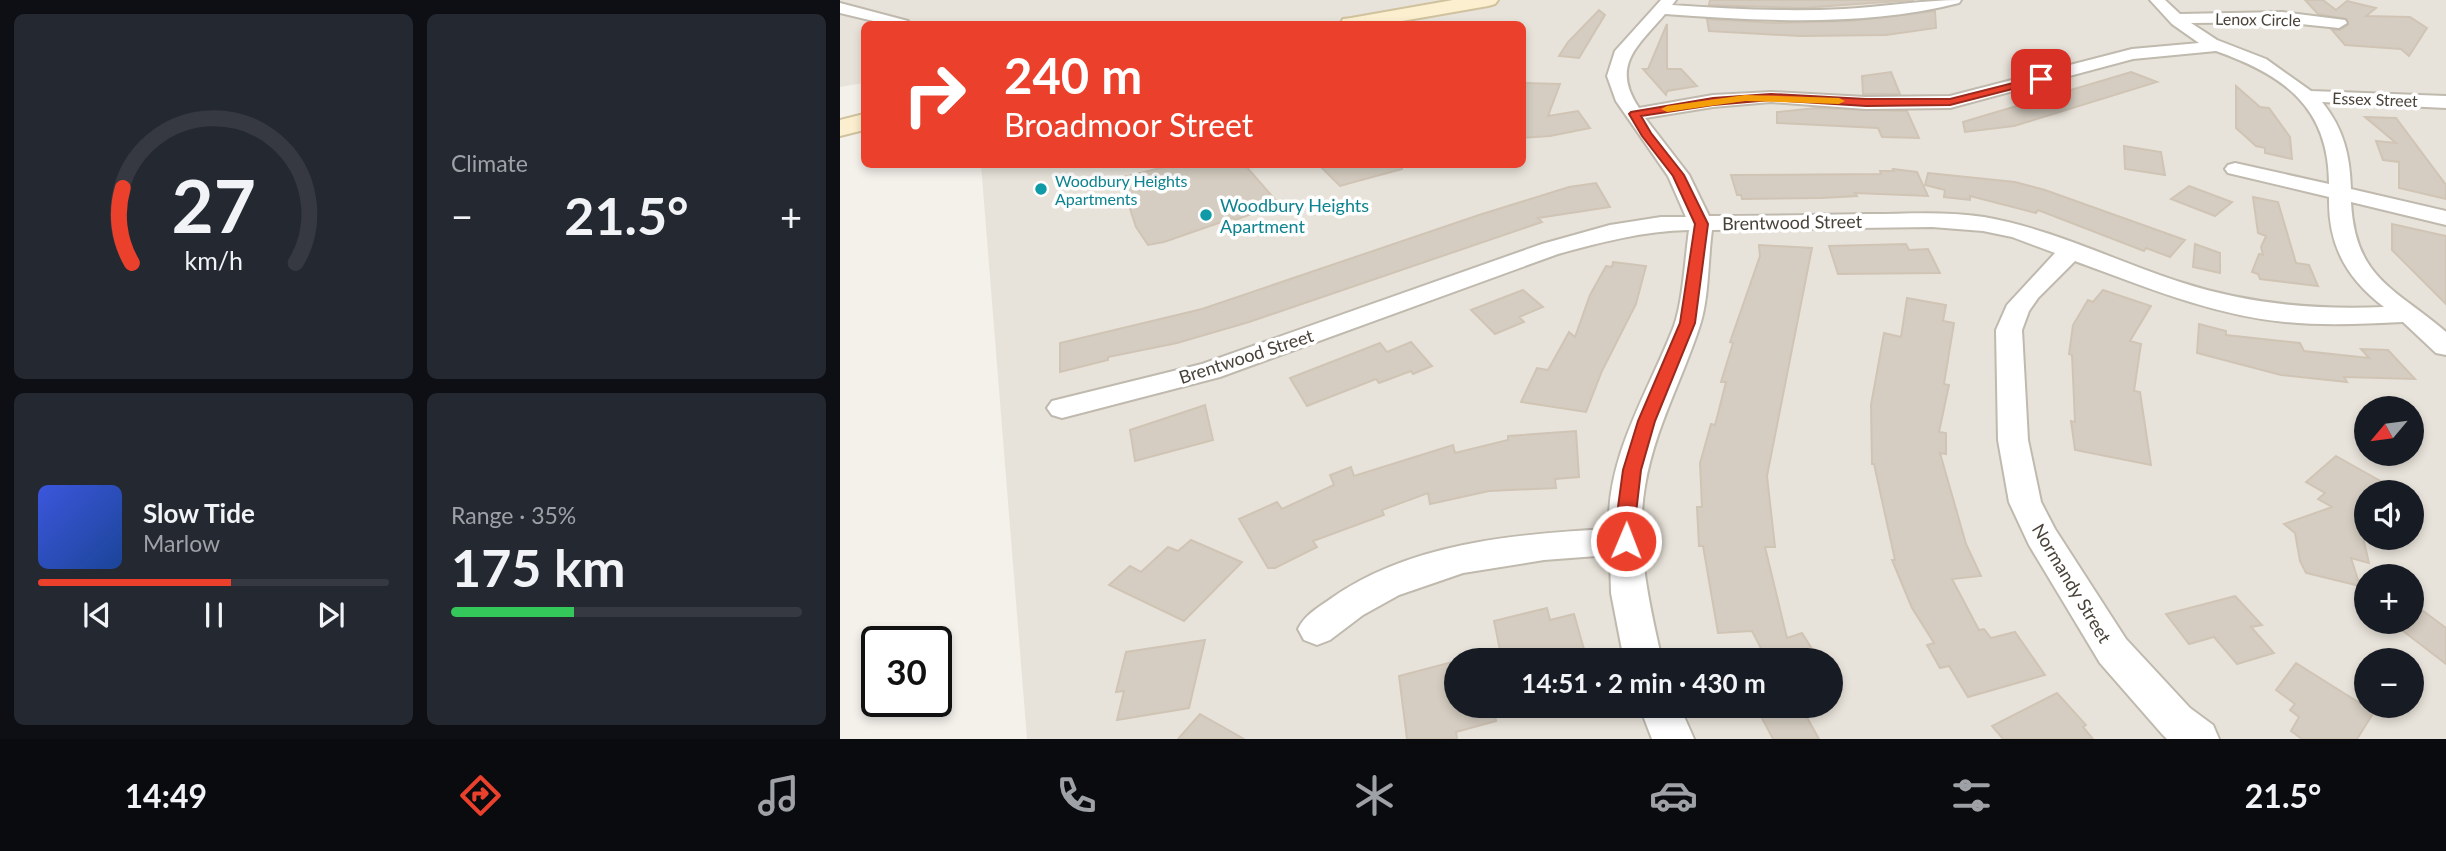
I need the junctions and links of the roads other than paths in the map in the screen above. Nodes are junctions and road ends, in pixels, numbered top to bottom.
1 (1485, 0) edge
2 (1954, 0) edge
3 (2157, 0) edge
4 (1665, 4) edge
5 (840, 8) edge
6 (2177, 19) junction
7 (890, 21) edge
8 (1368, 21) edge
9 (2339, 23) dead end
10 (2218, 46) junction
11 (2304, 96) junction
12 (2446, 102) edge
13 (1635, 114) junction
14 (861, 123) edge
15 (840, 128) edge
16 (2235, 169) dead end
17 (2339, 194) junction
18 (2446, 218) edge
19 (1701, 224) junction
20 (2072, 250) junction
21 (2409, 314) junction
22 (2446, 347) edge
23 (1062, 408) dead end
24 (1626, 541) junction
25 (1317, 629) dead end
26 (1640, 648) edge
27 (1664, 718) edge
28 (1673, 739) edge
29 (2198, 739) edge

1 - 8 street
2 - 4 street
3 - 6 street
4 - 13 street
5 - 7 street
6 - 9 street, Lenox Circle
6 - 10 street
10 - 11 street
10 - 13 street
11 - 12 street, Essex Street
11 - 17 street
13 - 19 street
14 - 15 street
16 - 17 street
17 - 18 street
17 - 21 street
19 - 20 street, Brentwood Street
19 - 23 street, Brentwood Street
19 - 24 street
20 - 21 street, Brentwood Street
20 - 29 street, Normandy Street
21 - 22 street
24 - 25 street
24 - 26 street
27 - 28 street

